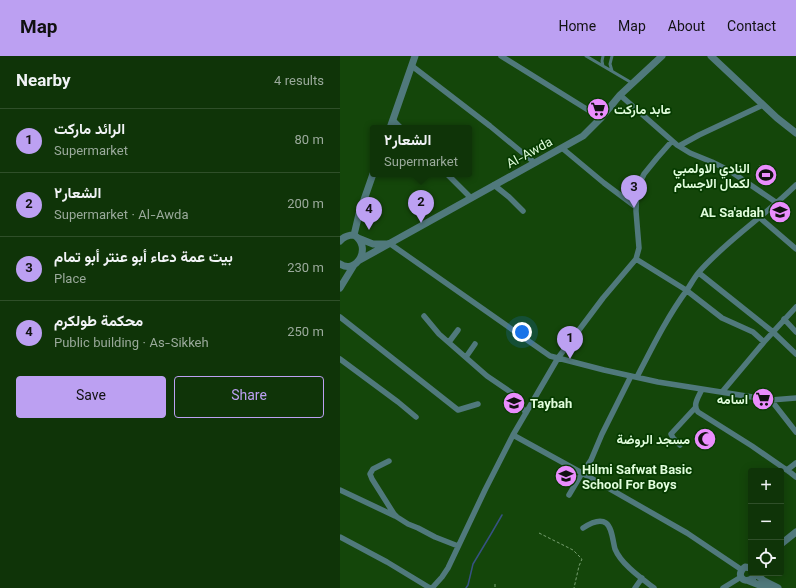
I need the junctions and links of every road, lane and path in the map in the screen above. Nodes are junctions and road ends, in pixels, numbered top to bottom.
1 (415, 56) edge
2 (501, 56) edge
3 (586, 56) edge
4 (596, 56) edge
5 (603, 56) edge
6 (612, 56) edge
7 (711, 56) edge
8 (659, 57) edge
9 (592, 58) edge
10 (597, 62) junction
11 (412, 66) junction
12 (603, 66) junction
13 (612, 71) junction
14 (632, 83) junction
15 (620, 95) junction
16 (763, 104) junction
17 (601, 118) junction
18 (393, 120) junction
19 (391, 125) edge
20 (398, 125) edge
21 (796, 133) edge
22 (672, 141) junction
23 (679, 146) junction
24 (562, 148) junction
25 (535, 163) junction
26 (372, 177) edge
27 (450, 177) edge
28 (494, 185) junction
29 (796, 186) edge
30 (471, 198) junction
31 (777, 203) junction
32 (636, 207) junction
33 (523, 211) dead end
34 (759, 217) junction
35 (356, 236) junction
36 (340, 241) edge
37 (389, 243) junction
38 (796, 249) edge
39 (636, 258) junction
40 (356, 263) junction
41 (340, 264) edge
42 (698, 273) junction
43 (340, 288) edge
44 (686, 290) junction
45 (796, 307) edge
46 (424, 316) dead end
47 (340, 317) edge
48 (784, 319) junction
49 (458, 330) dead end
50 (773, 332) junction
51 (796, 332) edge
52 (448, 342) junction
53 (764, 342) junction
54 (475, 344) dead end
55 (796, 354) edge
56 (466, 357) junction
57 (558, 358) junction
58 (340, 359) edge
59 (634, 377) junction
60 (702, 389) junction
61 (722, 392) junction
62 (796, 398) edge
63 (771, 400) junction
64 (478, 404) dead end
65 (695, 408) junction
66 (526, 413) junction
67 (416, 417) dead end
68 (796, 432) edge
69 (513, 435) junction
70 (680, 445) dead end
71 (389, 461) dead end
72 (796, 463) edge
73 (787, 470) junction
74 (582, 473) junction
75 (796, 478) edge
76 (340, 490) edge
77 (569, 495) dead end
78 (397, 518) junction
79 (583, 528) dead end
80 (796, 532) edge
81 (539, 533) dead end
82 (340, 537) edge
83 (784, 542) edge
84 (458, 546) junction
85 (748, 568) edge
86 (742, 570) junction
87 (754, 576) edge
88 (759, 576) edge
89 (742, 577) junction
90 (642, 578) junction
91 (749, 580) junction
92 (495, 584) dead end
93 (431, 588) edge
94 (495, 588) edge
95 (574, 588) edge
96 (635, 588) edge
97 (654, 588) edge
98 (723, 588) edge
99 (767, 588) edge
100 (778, 588) edge

1 - 11 street
2 - 17 street
3 - 9 lane
4 - 10 lane
5 - 12 lane
6 - 13 lane
7 - 16 street
8 - 14 street, Al-Awda
9 - 10 lane
10 - 12 lane
11 - 18 street
11 - 25 street
12 - 13 lane
13 - 14 lane
14 - 15 street, Al-Awda
15 - 17 street, Al-Awda
15 - 22 street
16 - 21 street
16 - 23 street
17 - 24 street, Al-Awda
18 - 19 street
18 - 20 street
22 - 23 street
22 - 32 street
23 - 31 street
24 - 25 street, Al-Awda
24 - 32 street
25 - 28 street, Al-Awda
26 - 35 street
27 - 30 street
28 - 30 street, Al-Awda
28 - 33 street
29 - 31 street
30 - 37 street, Al-Awda
31 - 34 street
32 - 39 street
34 - 38 street
34 - 42 street
35 - 36 street
35 - 37 street
35 - 40 street
37 - 40 street, Al-Awda
37 - 57 street
39 - 44 street
39 - 57 street
40 - 41 street
40 - 43 street
42 - 44 street
42 - 50 street
44 - 53 street
44 - 59 street
45 - 48 street
46 - 52 street
47 - 64 street
48 - 50 street
48 - 51 street
49 - 52 street
50 - 53 street
50 - 55 street
52 - 56 street
53 - 61 street
54 - 56 street
56 - 66 street
57 - 59 street
57 - 66 street
58 - 67 street
59 - 60 street
59 - 74 street
60 - 61 street
60 - 65 street
61 - 63 street
62 - 63 street
63 - 68 street
65 - 70 street
65 - 73 street
66 - 69 street
69 - 74 street
69 - 84 street
71 - 78 street
72 - 73 street
73 - 75 street
74 - 77 street
74 - 86 street
76 - 78 street
78 - 84 street
79 - 90 street
80 - 83 street
81 - 95 path
82 - 93 street
84 - 93 street
85 - 86 street
86 - 89 street
87 - 91 street
88 - 100 street
89 - 91 street
89 - 98 street
90 - 96 street
90 - 97 street
91 - 99 street
92 - 94 path

